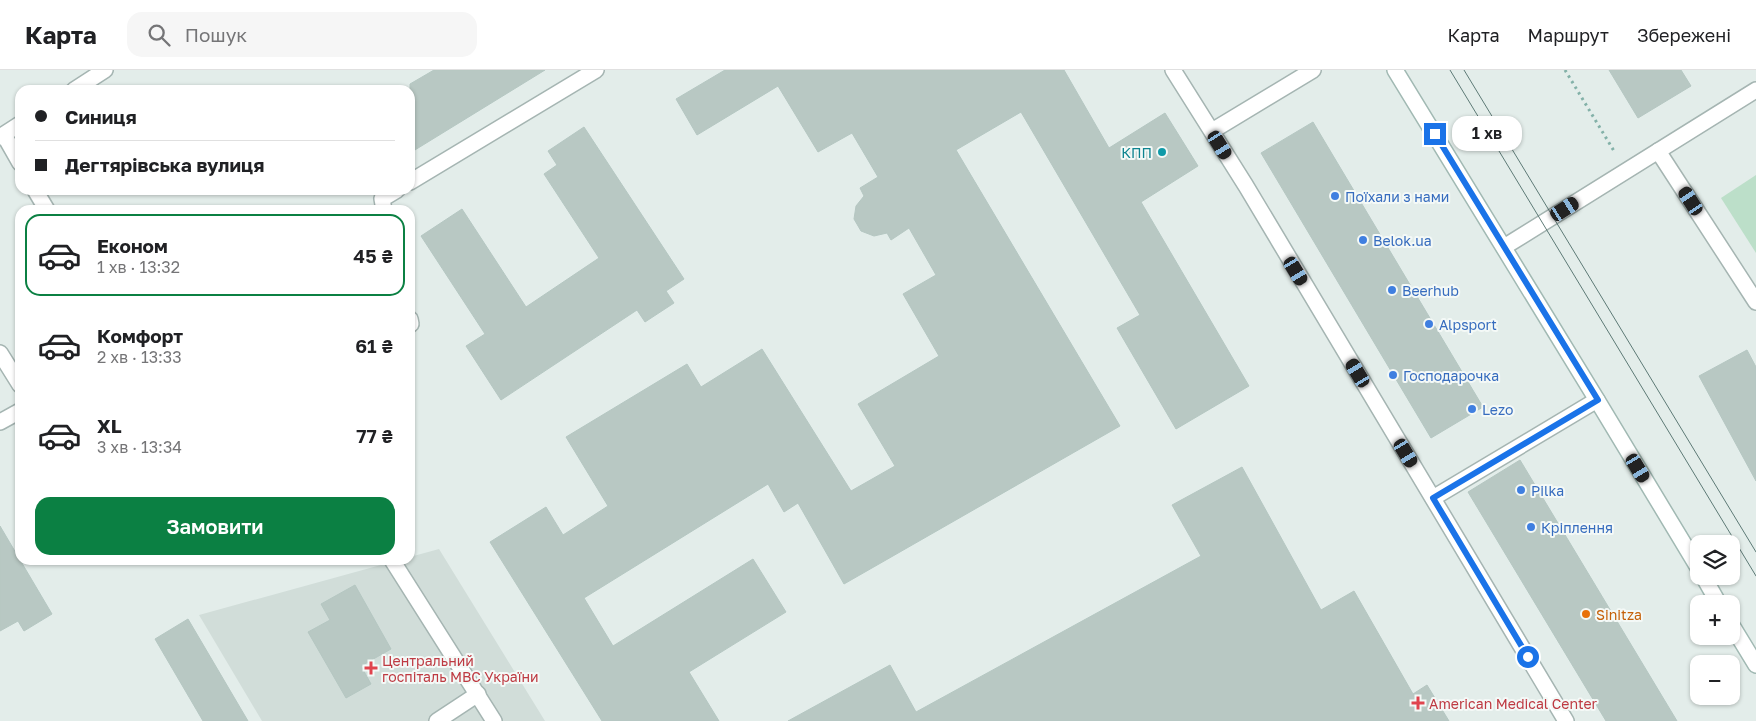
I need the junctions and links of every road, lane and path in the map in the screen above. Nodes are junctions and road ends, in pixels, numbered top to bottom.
1 (105, 70) edge
2 (596, 70) edge
3 (1173, 70) edge
4 (1313, 70) edge
5 (1395, 70) edge
6 (1565, 70) edge
7 (82, 85) edge
8 (1756, 90) edge
9 (15, 127) edge
10 (1212, 131) junction
11 (2, 136) edge
12 (1658, 151) junction
13 (15, 156) edge
14 (1626, 171) junction
15 (415, 179) edge
16 (389, 195) edge
17 (383, 205) edge
18 (1504, 247) junction
19 (1756, 302) edge
20 (0, 353) edge
21 (15, 377) edge
22 (1598, 400) junction
23 (15, 414) edge
24 (0, 422) edge
25 (1433, 498) junction
26 (1690, 554) edge
27 (395, 565) edge
28 (1740, 639) edge
29 (1756, 665) edge
30 (478, 694) junction
31 (437, 721) edge
32 (494, 721) edge
33 (1566, 721) edge

1 - 7 main road
2 - 15 main road
3 - 10 main road
4 - 10 main road
5 - 18 main road
6 - 14 path
8 - 12 main road
9 - 11 main road
10 - 25 main road
11 - 13 main road
12 - 14 main road
12 - 19 main road
14 - 18 main road
16 - 17 main road
18 - 22 main road
20 - 21 main road
22 - 25 main road
22 - 26 main road
23 - 24 main road
25 - 33 main road
27 - 30 main road
28 - 29 main road
30 - 31 main road
30 - 32 main road

